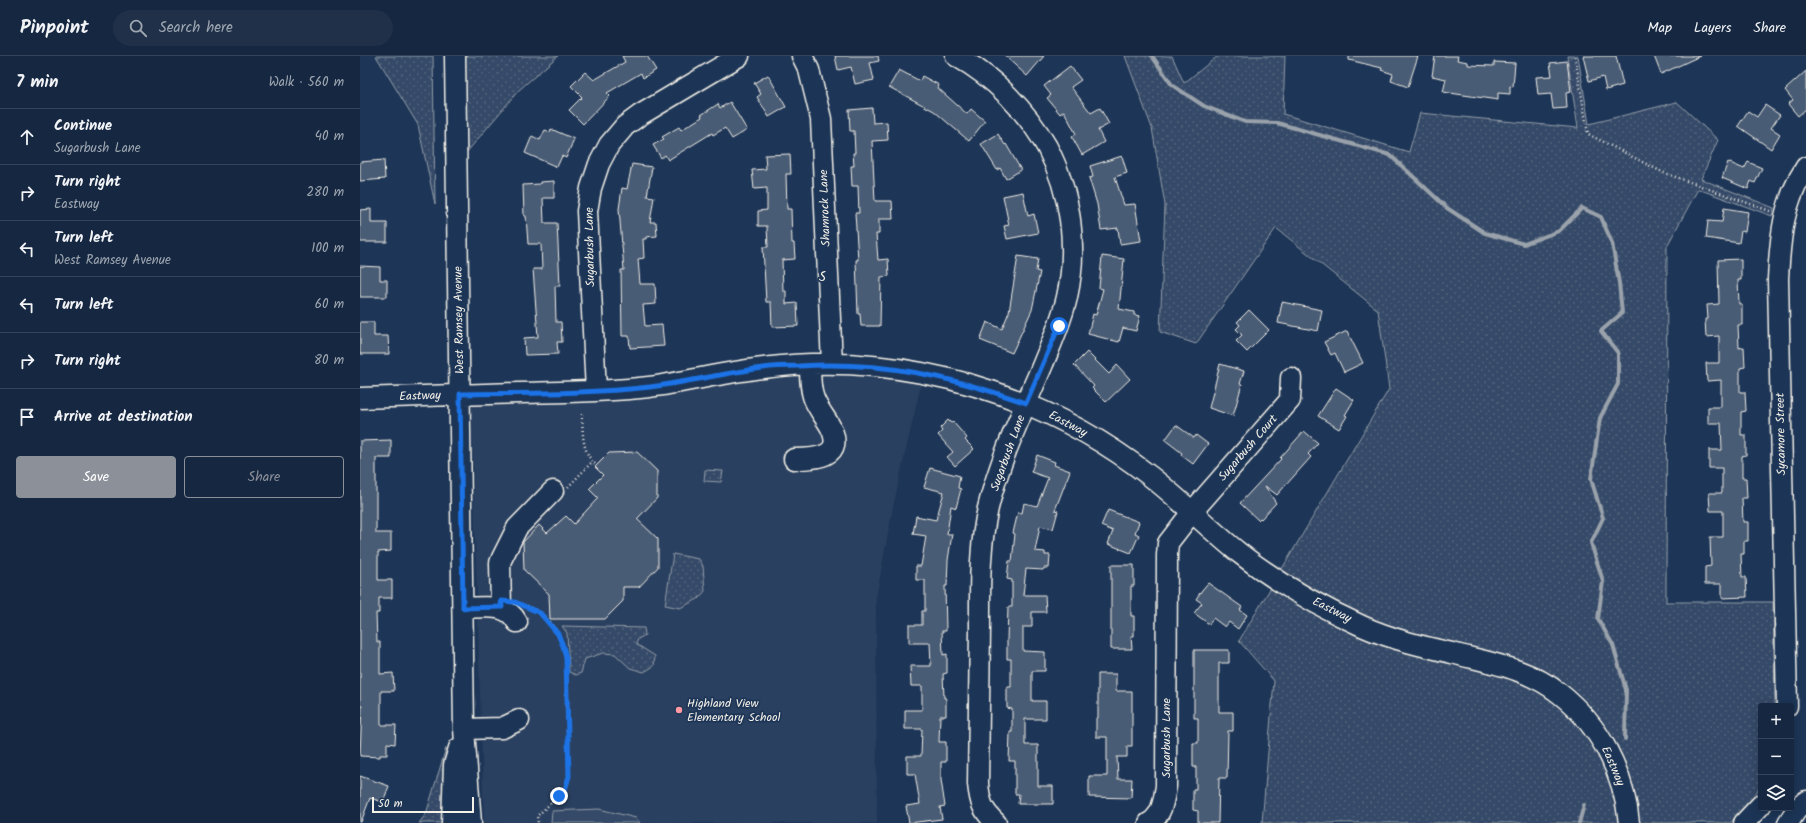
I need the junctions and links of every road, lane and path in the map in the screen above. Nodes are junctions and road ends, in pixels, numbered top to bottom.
1 (455, 56) edge
2 (739, 56) edge
3 (802, 56) edge
4 (956, 56) edge
5 (1575, 56) edge
6 (1806, 167) edge
7 (1785, 216) junction
8 (832, 364) junction
9 (810, 365) junction
10 (1291, 378) dead end
11 (596, 391) junction
12 (460, 394) junction
13 (360, 398) edge
14 (1026, 403) junction
15 (582, 414) dead end
16 (794, 459) dead end
17 (597, 466) dead end
18 (554, 491) dead end
19 (1192, 512) junction
20 (501, 604) junction
21 (463, 608) junction
22 (517, 622) dead end
23 (1787, 703) edge
24 (519, 720) dead end
25 (464, 729) junction
26 (1806, 801) edge
27 (1758, 808) edge
28 (452, 823) edge
29 (471, 823) edge
30 (538, 823) edge
31 (996, 823) edge
32 (1150, 823) edge
33 (1629, 823) edge
34 (1744, 823) edge
35 (1788, 823) edge

1 - 12 street, West Ramsey Avenue
2 - 11 street, Sugarbush Lane
3 - 8 street, Shamrock Lane
4 - 14 street, Sugarbush Lane
5 - 7 path
6 - 7 street, Sycamore Street
7 - 23 street, Sycamore Street
8 - 9 street, Eastway
8 - 14 street, Eastway
9 - 11 street, Eastway
9 - 16 street
10 - 19 street, Sugarbush Court
11 - 12 street, Eastway
12 - 13 street, Eastway
12 - 21 street, West Ramsey Avenue
14 - 19 street, Eastway
14 - 31 street, Sugarbush Lane
15 - 17 path
18 - 20 street
19 - 32 street, Sugarbush Lane
19 - 33 street, Eastway
20 - 21 street
20 - 22 street
20 - 30 path
21 - 25 street, West Ramsey Avenue
24 - 25 street
25 - 28 street, West Ramsey Avenue
25 - 29 street, West Ramsey Avenue
26 - 35 street
27 - 34 street

